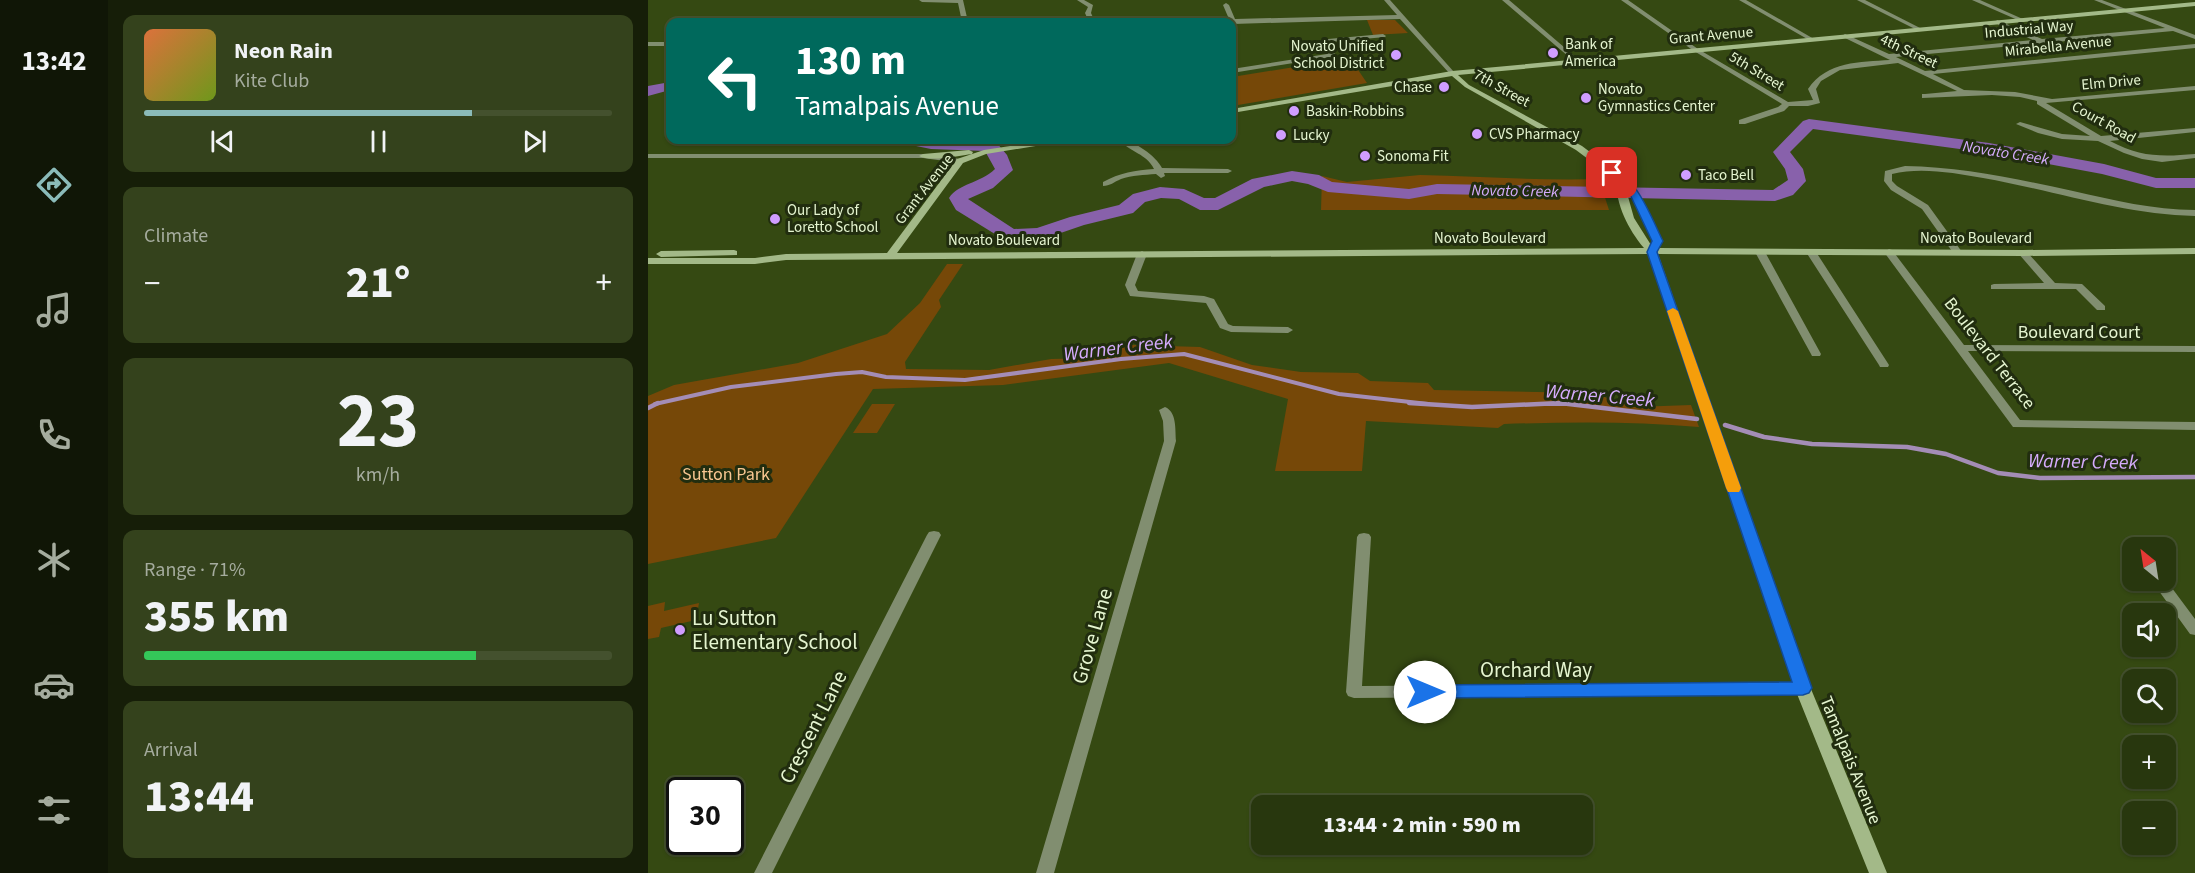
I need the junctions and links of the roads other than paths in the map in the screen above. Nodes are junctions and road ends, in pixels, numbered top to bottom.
1 (922, 0) edge
2 (1080, 0) edge
3 (1387, 0) edge
4 (1505, 0) edge
5 (1624, 0) edge
6 (1742, 0) edge
7 (1860, 0) edge
8 (1976, 0) edge
9 (2097, 0) edge
10 (2178, 0) edge
11 (1226, 4) dead end
12 (2193, 5) edge
13 (2124, 10) junction
14 (1402, 17) junction
15 (964, 18) edge
16 (1090, 18) edge
17 (1231, 18) edge
18 (2022, 20) junction
19 (1236, 22) edge
20 (1997, 22) junction
21 (2173, 29) junction
22 (1921, 30) junction
23 (1383, 36) dead end
24 (1845, 36) junction
25 (2195, 37) edge
26 (1811, 39) junction
27 (2041, 41) junction
28 (648, 44) edge
29 (666, 44) edge
30 (2195, 46) edge
31 (1696, 50) junction
32 (1887, 56) junction
33 (1577, 61) junction
34 (1898, 61) junction
35 (1236, 70) edge
36 (1924, 73) junction
37 (1452, 74) junction
38 (2195, 83) edge
39 (2195, 88) edge
40 (1962, 91) junction
41 (1925, 96) dead end
42 (2030, 97) junction
43 (2039, 101) junction
44 (1787, 104) junction
45 (1236, 110) edge
46 (1742, 122) dead end
47 (2020, 124) dead end
48 (2195, 130) edge
49 (2103, 139) junction
50 (1034, 144) edge
51 (1127, 144) edge
52 (987, 151) junction
53 (648, 156) edge
54 (923, 156) junction
55 (2195, 156) edge
56 (960, 161) junction
57 (1228, 171) dead end
58 (1160, 173) junction
59 (1106, 184) dead end
60 (1620, 184) junction
61 (2195, 213) edge
62 (2195, 251) edge
63 (1652, 252) junction
64 (1760, 252) junction
65 (1811, 252) junction
66 (1890, 252) junction
67 (1957, 252) junction
68 (2023, 253) junction
69 (1142, 254) junction
70 (648, 256) edge
71 (890, 256) junction
72 (786, 257) junction
73 (648, 261) edge
74 (2052, 286) junction
75 (1994, 287) dead end
76 (2101, 308) dead end
77 (1288, 330) dead end
78 (1962, 348) junction
79 (2195, 349) edge
80 (1816, 354) dead end
81 (1884, 365) dead end
82 (1165, 410) dead end
83 (2195, 426) edge
84 (934, 535) dead end
85 (1364, 537) dead end
86 (2166, 591) edge
87 (2195, 630) edge
88 (1803, 688) junction
89 (763, 873) edge
90 (1045, 873) edge
91 (1878, 873) edge

1 - 15 street
2 - 16 street
3 - 14 street, 7th Street
4 - 33 street
5 - 31 street, 5th Street
6 - 26 street
7 - 22 street
8 - 18 street
9 - 13 street
10 - 12 street
11 - 17 street
12 - 13 street, Grant Avenue
13 - 18 street, Grant Avenue
13 - 21 street
14 - 19 street
14 - 37 street, 7th Street
18 - 20 street, Grant Avenue
20 - 22 street, Grant Avenue
20 - 27 street
21 - 25 street
21 - 27 street, Industrial Way
22 - 24 street, Grant Avenue
23 - 35 street
24 - 26 street, Grant Avenue
24 - 32 street, 4th Street
26 - 31 street, Grant Avenue
27 - 32 street, Industrial Way
28 - 29 street
30 - 36 street, Mirabella Avenue
31 - 33 street, Grant Avenue
31 - 44 street, 5th Street
32 - 34 street, 4th Street
33 - 37 street, Grant Avenue
34 - 36 street, 4th Street
34 - 44 street
36 - 40 street, 4th Street
37 - 45 street, Grant Avenue
37 - 60 street, 7th Street
38 - 42 street, Elm Drive
39 - 43 street, Elm Drive
40 - 41 street, Elm Drive
40 - 42 street, Elm Drive
42 - 43 street, Elm Drive
43 - 49 street, Court Road
44 - 46 street
47 - 49 street
48 - 49 street
49 - 55 street, Court Road
50 - 52 street, Grant Avenue
51 - 58 street
52 - 54 street
52 - 56 street, Grant Avenue
53 - 54 street
54 - 56 street
56 - 71 street, Grant Avenue
57 - 58 street
58 - 59 street
60 - 63 street, 7th Street
60 - 63 street, 7th Street
61 - 67 street
62 - 68 street, Novato Boulevard
63 - 64 street, Novato Boulevard
63 - 69 street, Novato Boulevard
63 - 88 street, Tamalpais Avenue
64 - 65 street, Novato Boulevard
64 - 80 street
65 - 66 street, Novato Boulevard
65 - 81 street
66 - 67 street, Novato Boulevard
66 - 78 street, Boulevard Terrace
67 - 68 street, Novato Boulevard
68 - 74 street
69 - 71 street, Novato Boulevard
69 - 77 street
70 - 72 street, Novato Boulevard
71 - 72 street, Novato Boulevard
72 - 73 street, Novato Boulevard
74 - 75 street
74 - 76 street
78 - 79 street, Boulevard Court
78 - 83 street, Boulevard Terrace
82 - 90 street, Grove Lane
84 - 89 street, Crescent Lane
85 - 88 street, Orchard Way
86 - 87 street
88 - 91 street, Tamalpais Avenue

